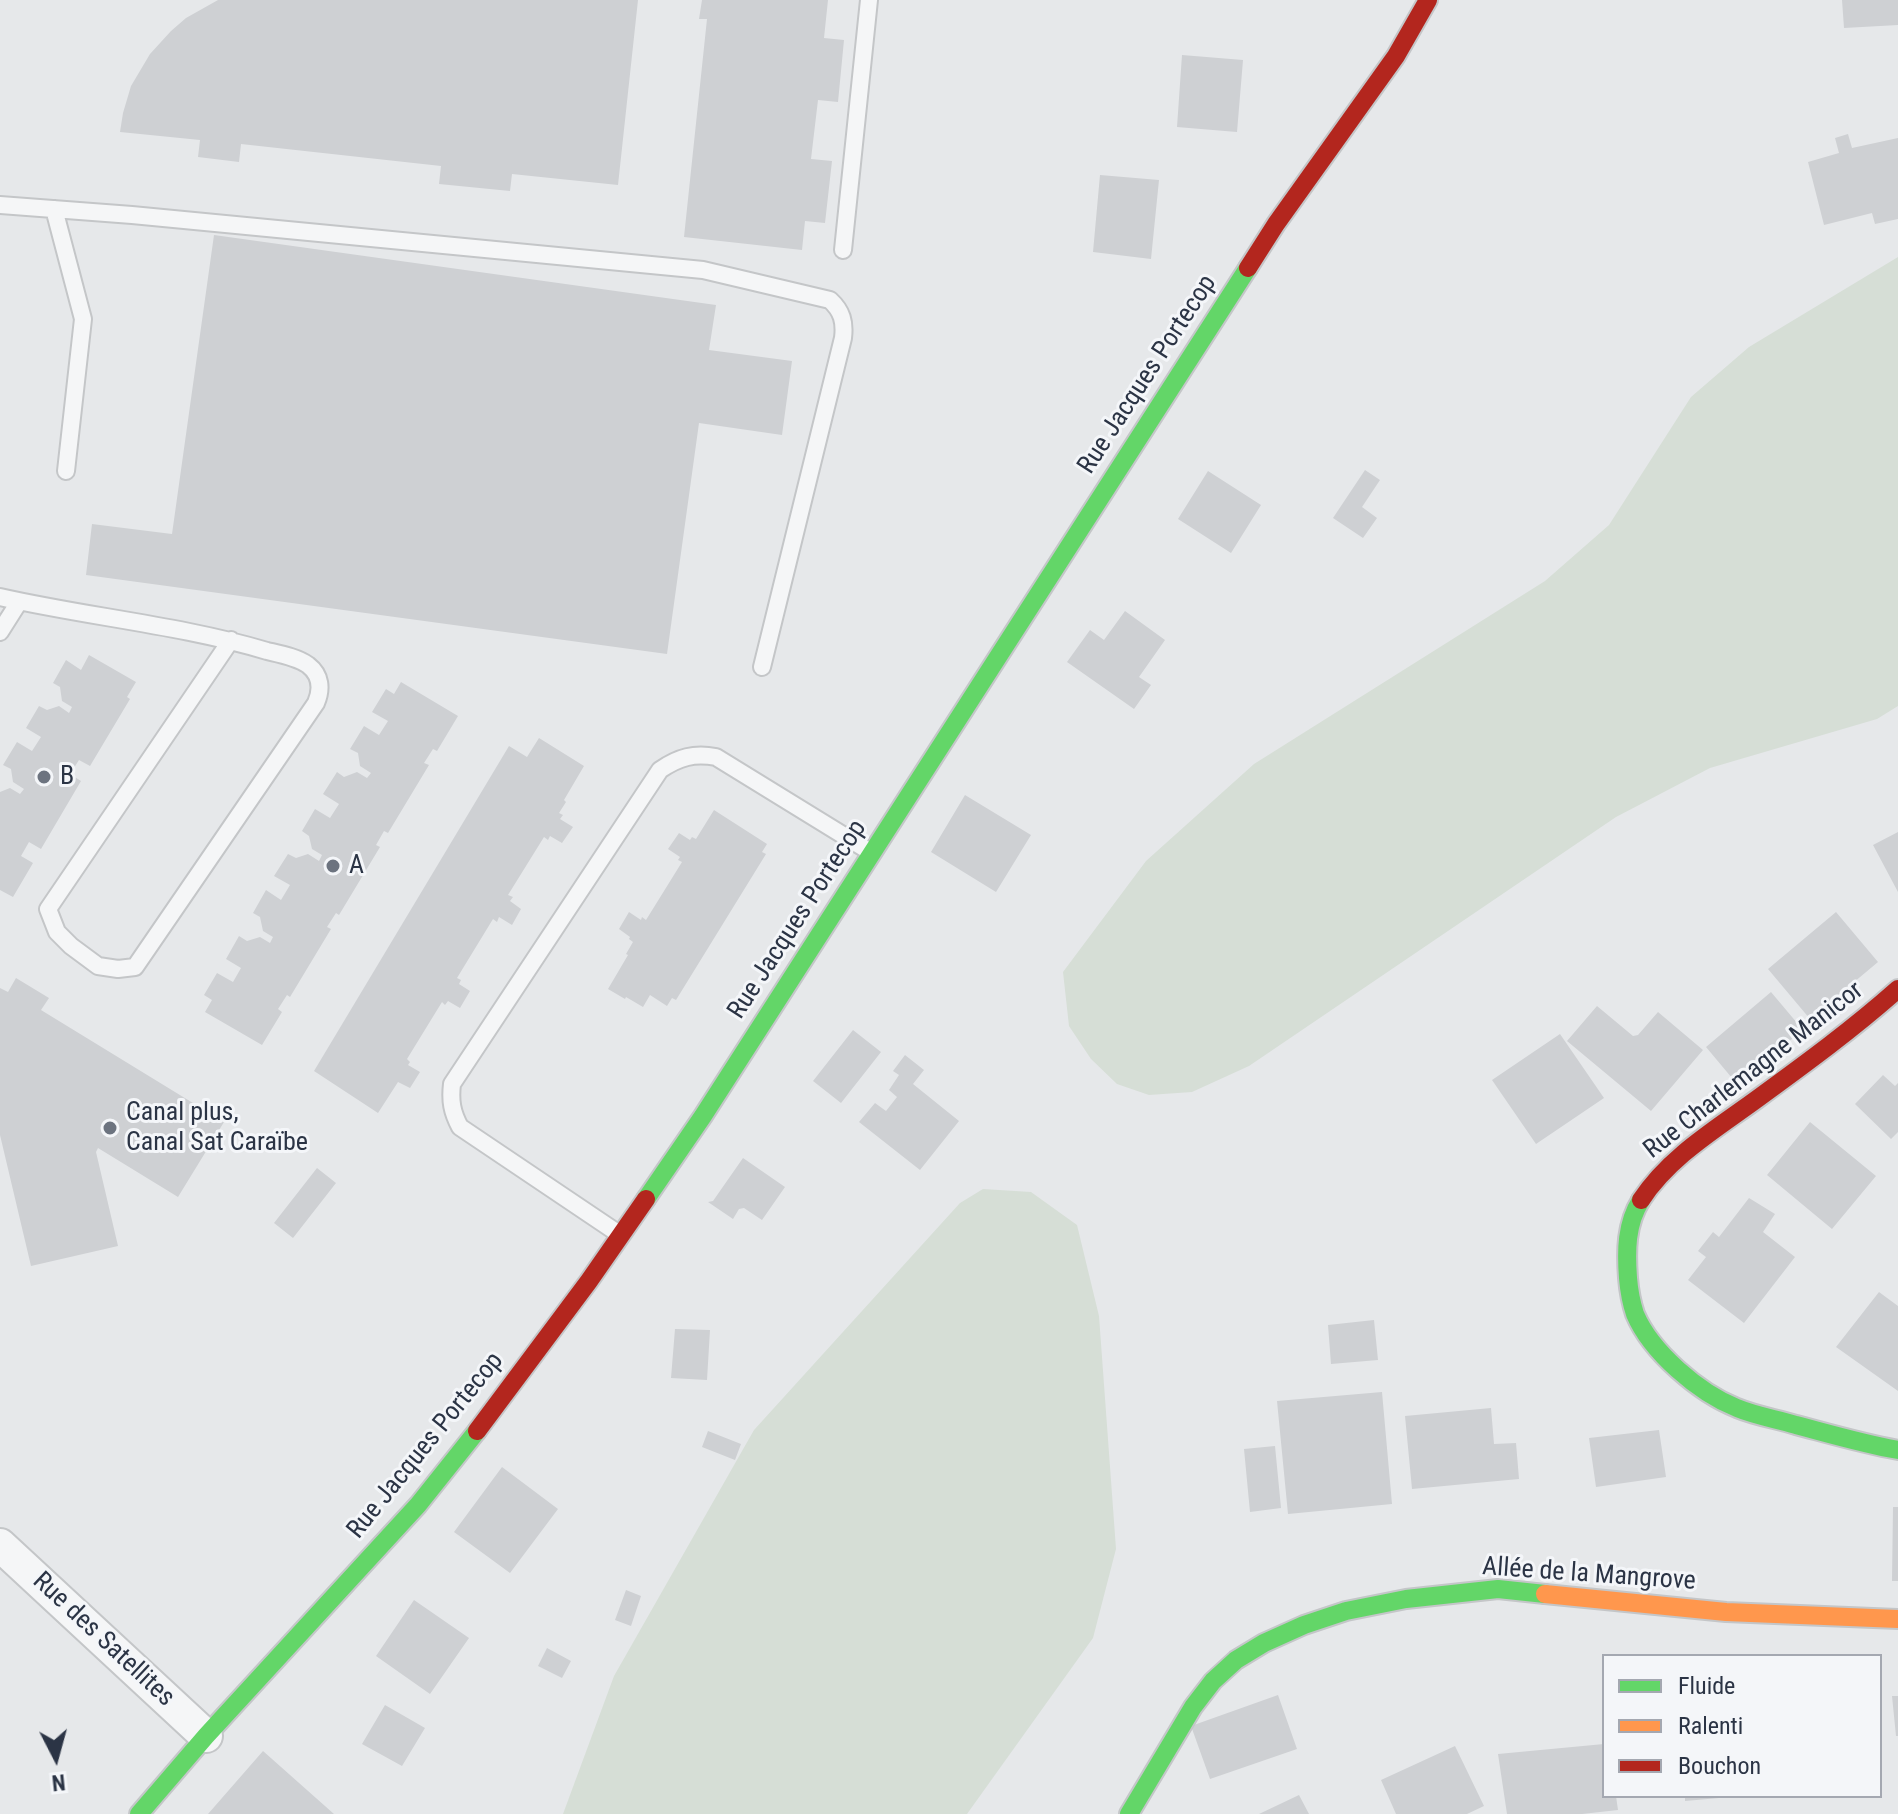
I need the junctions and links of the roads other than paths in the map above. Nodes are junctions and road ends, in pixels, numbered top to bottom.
1 (869, 0) edge
2 (1428, 0) edge
3 (0, 205) edge
4 (54, 209) junction
5 (843, 250) dead end
6 (66, 471) dead end
7 (0, 597) edge
8 (19, 602) junction
9 (0, 632) edge
10 (231, 640) junction
11 (762, 667) dead end
12 (872, 853) junction
13 (1898, 989) edge
14 (621, 1235) junction
15 (1898, 1450) edge
16 (0, 1545) edge
17 (1898, 1619) edge
18 (206, 1736) junction
19 (139, 1814) edge
20 (1129, 1814) edge

1 - 5 lane
2 - 12 street, Rue Jacques Portecop
3 - 4 lane
4 - 6 lane
4 - 11 lane
7 - 8 lane
8 - 9 lane
8 - 10 lane
10 - 10 lane
12 - 14 street, Rue Jacques Portecop
12 - 14 lane
13 - 15 street, Rue Charlemagne Manicor
14 - 18 street, Rue Jacques Portecop
16 - 18 street, Rue des Satellites
17 - 20 street, Allée de la Mangrove
18 - 19 street, Rue Jacques Portecop

